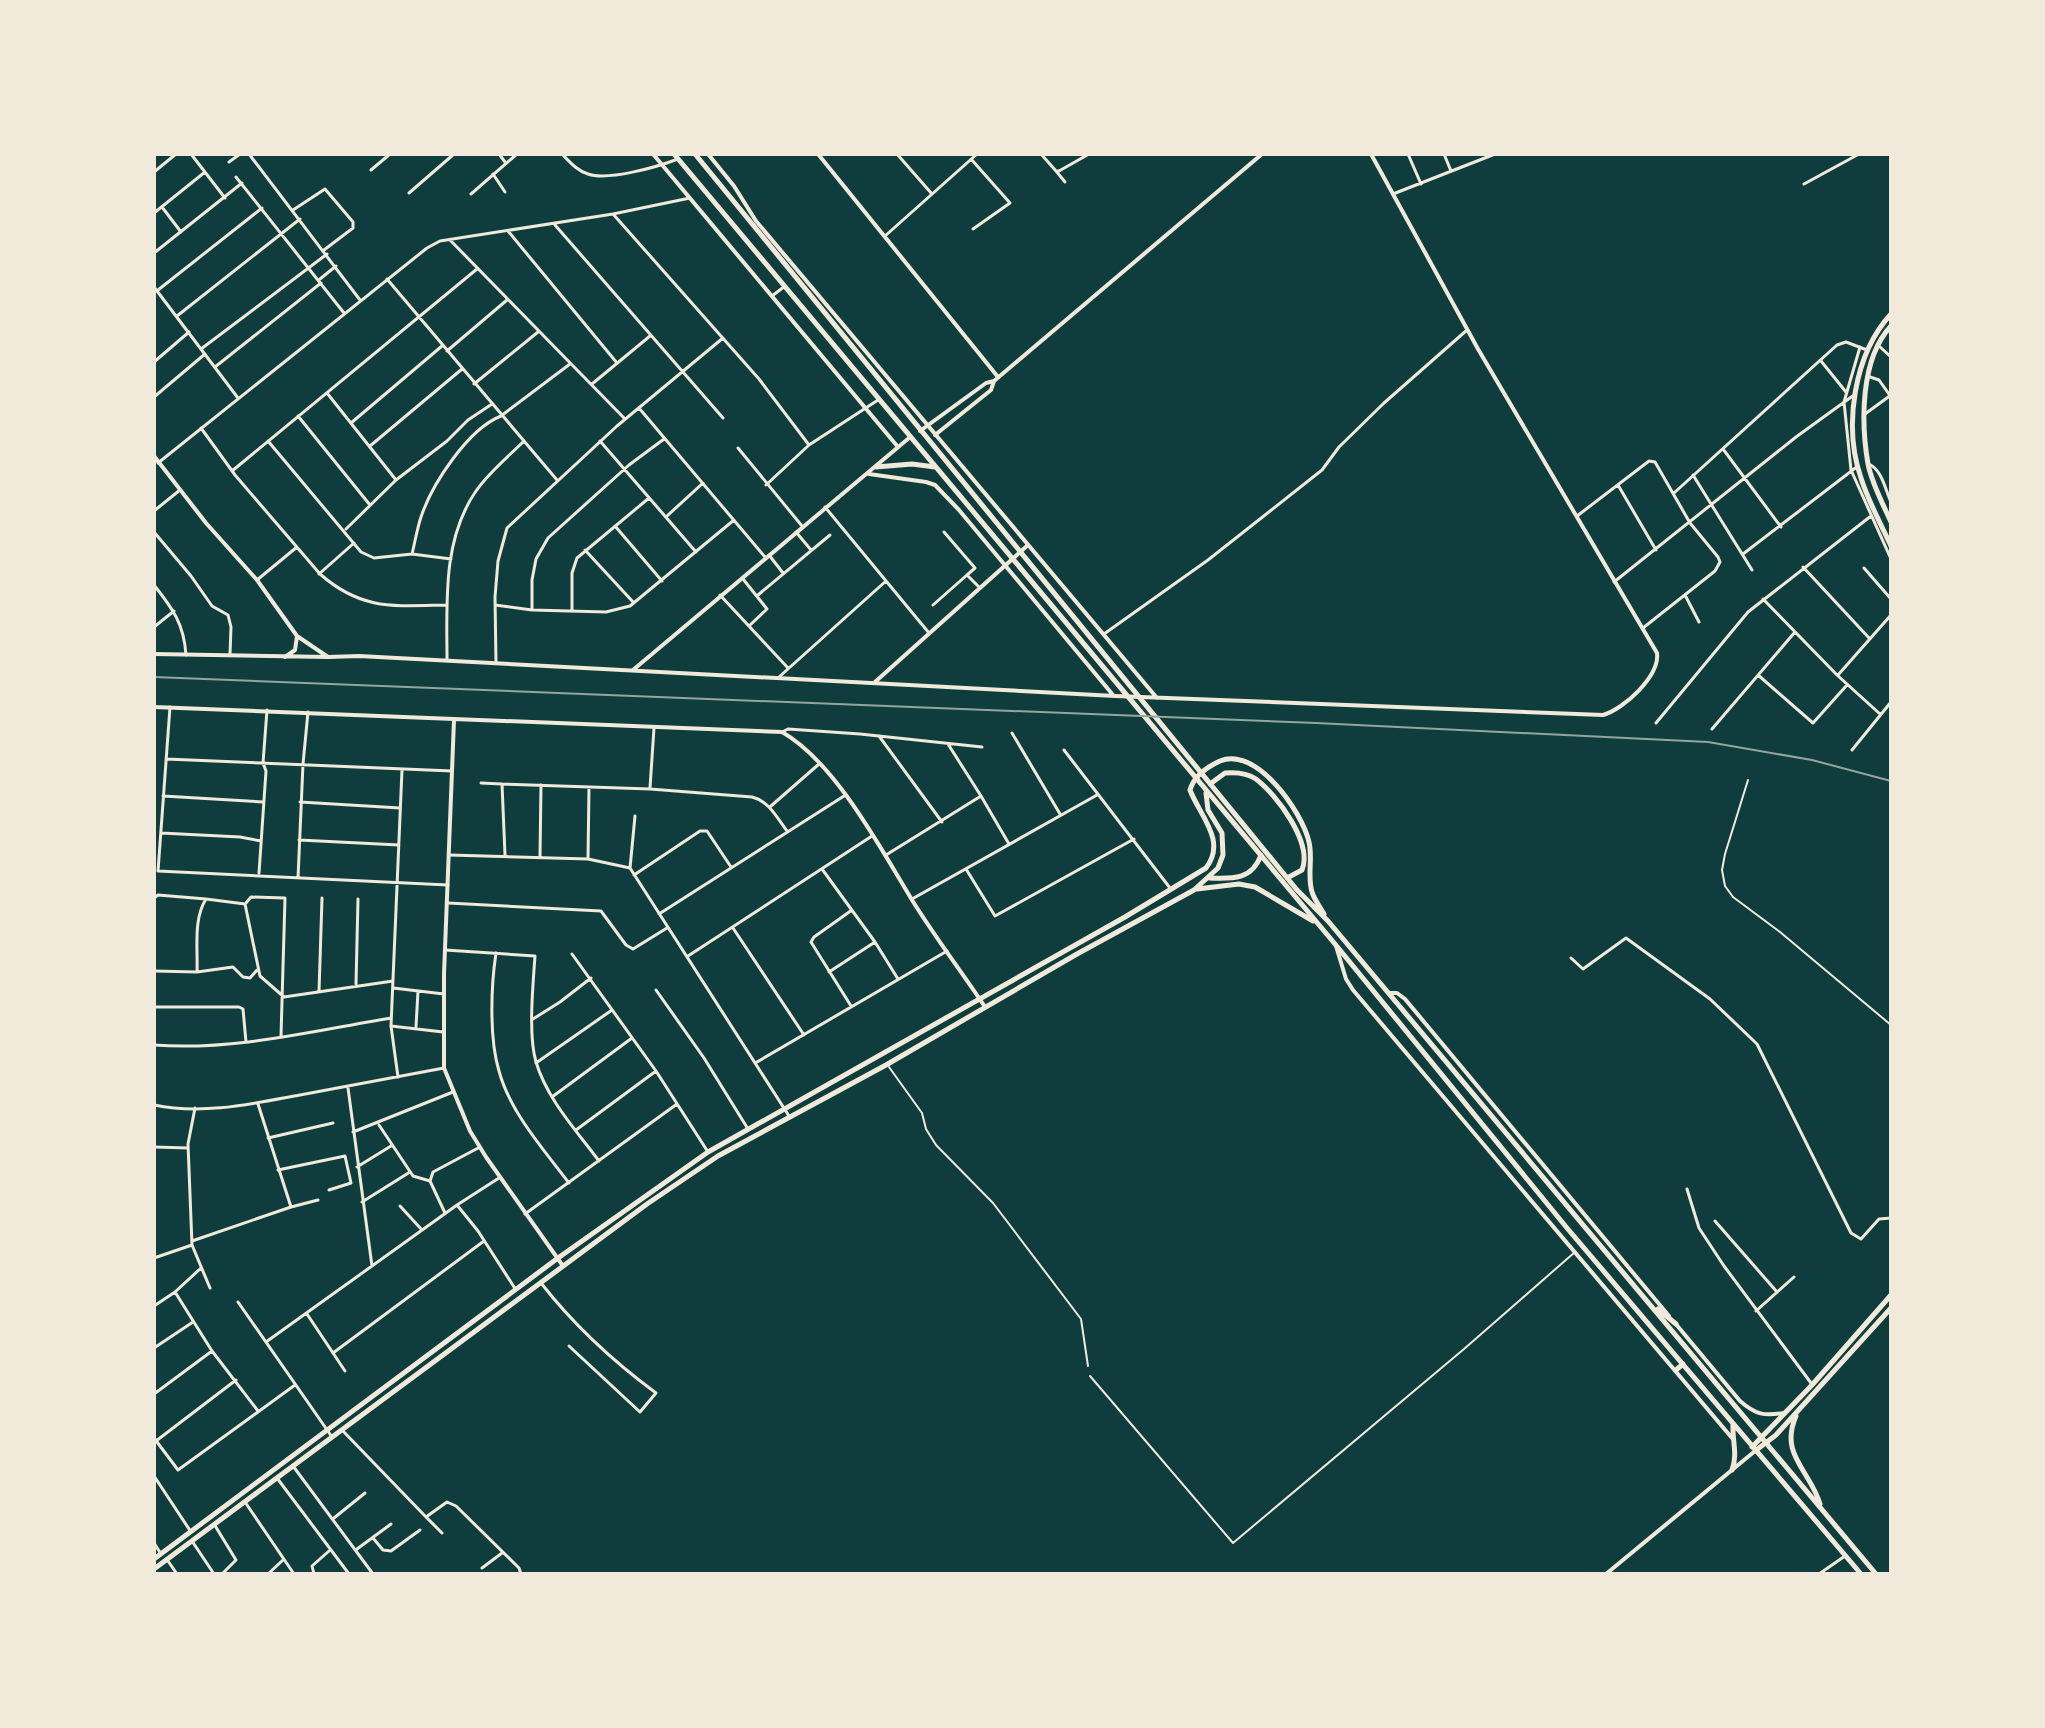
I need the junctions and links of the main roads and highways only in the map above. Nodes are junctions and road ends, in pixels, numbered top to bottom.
1 (695, 154) edge
2 (676, 157) edge
3 (741, 199) road end
4 (734, 204) junction
5 (1891, 314) edge
6 (1891, 326) edge
7 (876, 467) road end
8 (936, 467) junction
9 (1891, 522) edge
10 (1891, 546) edge
11 (1256, 844) junction
12 (1261, 855) junction
13 (1198, 873) junction
14 (1208, 878) junction
15 (1287, 878) junction
16 (1194, 890) junction
17 (1328, 921) junction
18 (1317, 923) junction
19 (1020, 974) junction
20 (1026, 984) junction
21 (1891, 1295) edge
22 (1651, 1304) junction
23 (1891, 1308) edge
24 (1676, 1324) road end
25 (1683, 1364) junction
26 (1676, 1370) road end
27 (1798, 1411) junction
28 (1733, 1424) junction
29 (1764, 1440) junction
30 (1753, 1449) junction
31 (1732, 1470) road end
32 (1822, 1510) junction
33 (154, 1559) edge
34 (154, 1569) edge
35 (1861, 1574) edge
36 (1876, 1574) edge

1 - 4 main road
2 - 8 main road
3 - 4 main road
4 - 11 main road
5 - 10 main road
6 - 9 main road
7 - 8 main road
8 - 11 main road
11 - 12 main road
11 - 15 main road
12 - 14 main road
12 - 18 main road
13 - 14 main road
13 - 17 main road
13 - 19 main road
14 - 15 main road
14 - 16 main road
15 - 17 main road
16 - 18 main road
16 - 20 main road
17 - 22 main road
18 - 25 main road
19 - 20 main road
19 - 33 main road
20 - 34 main road
21 - 29 main road
22 - 24 main road
22 - 29 main road
23 - 27 main road
25 - 26 main road
25 - 28 main road
27 - 29 main road
27 - 32 main road
28 - 30 main road
28 - 31 main road
29 - 30 main road
29 - 32 main road
30 - 35 main road
32 - 36 main road

